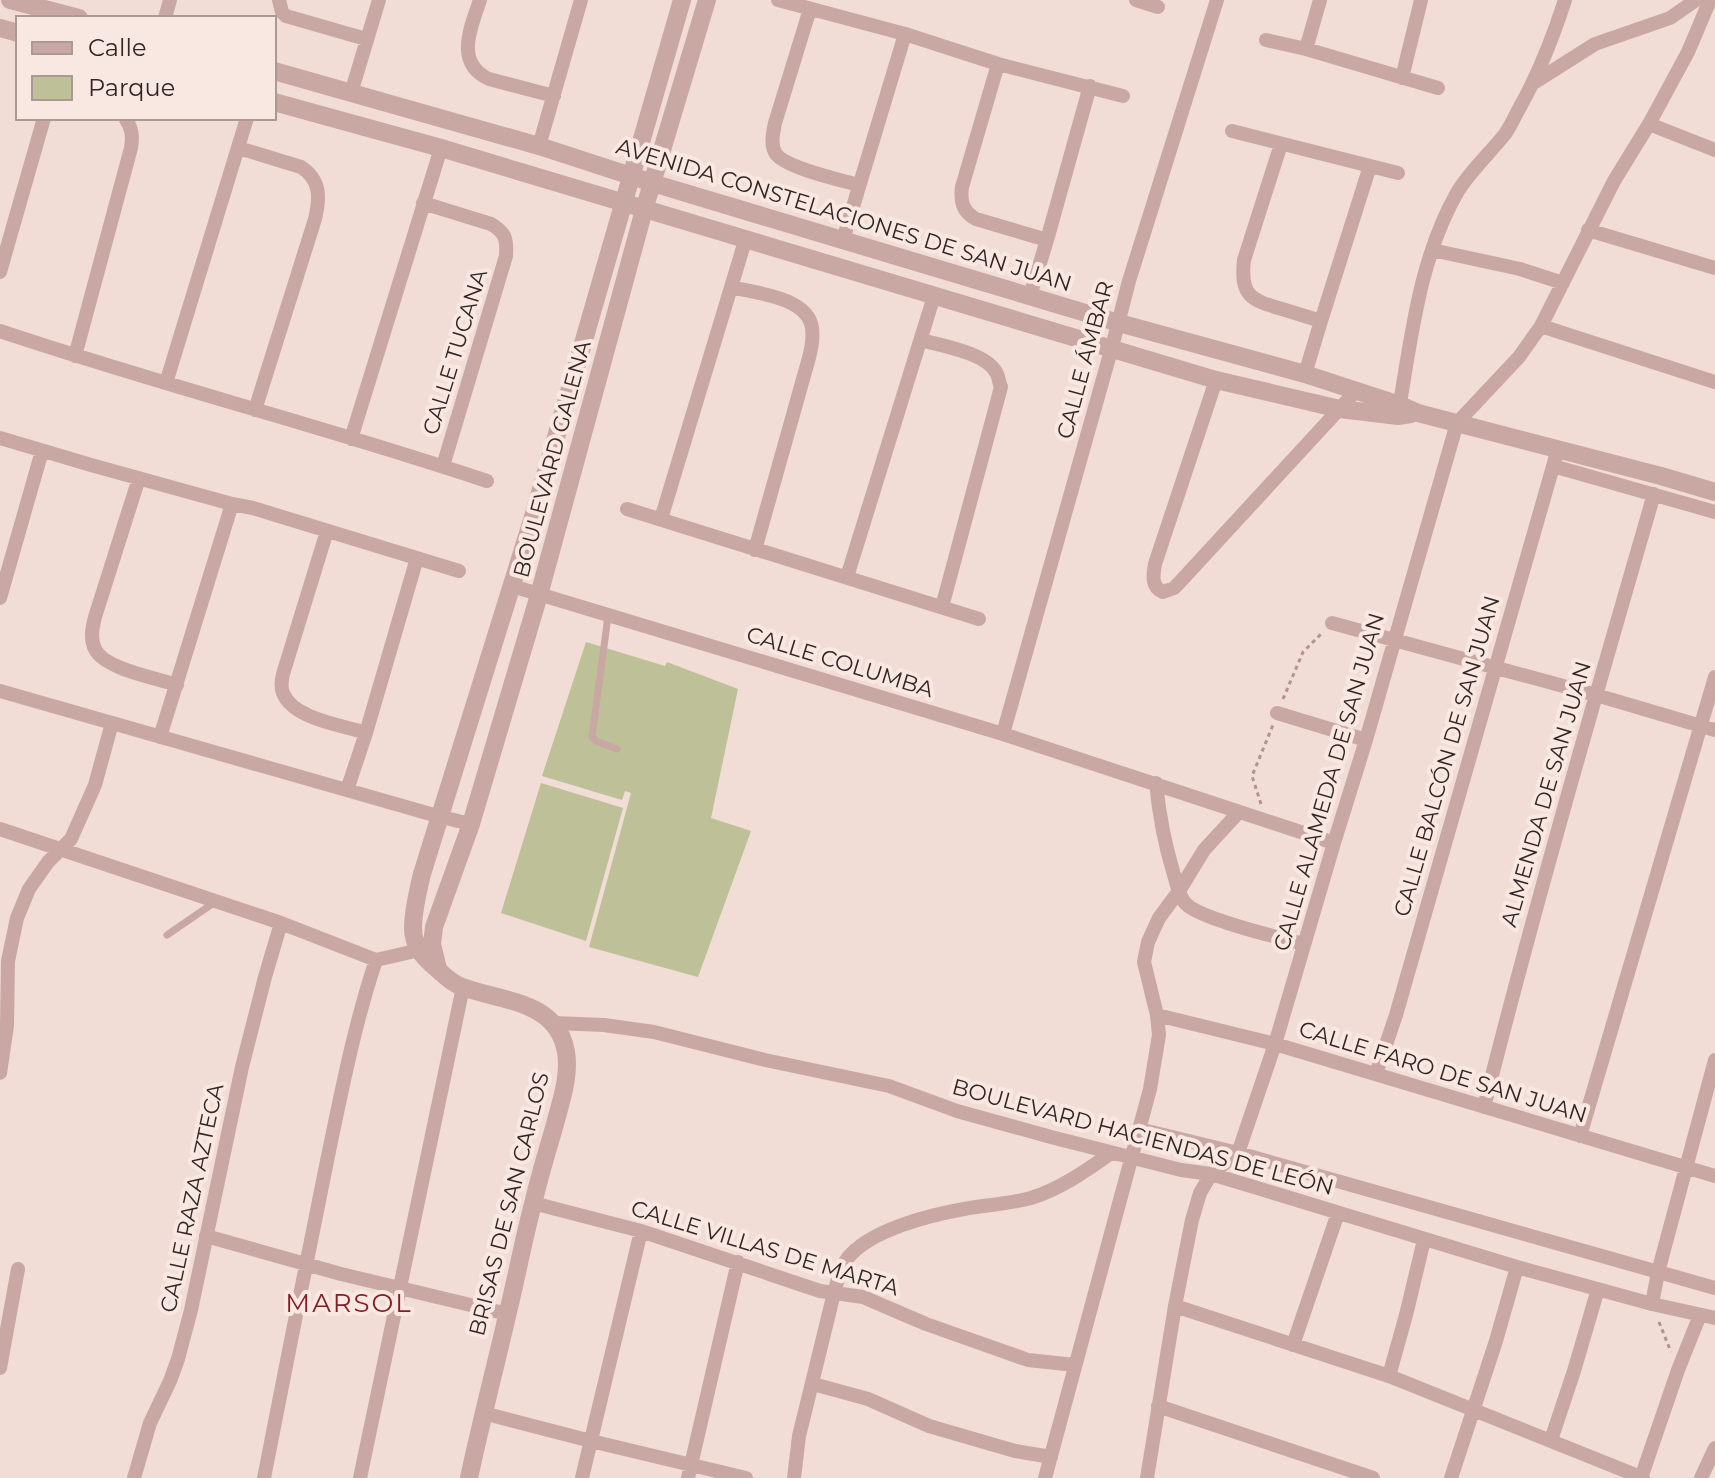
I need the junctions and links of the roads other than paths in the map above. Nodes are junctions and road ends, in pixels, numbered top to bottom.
1 (10, 0) edge
2 (279, 0) edge
3 (379, 0) edge
4 (480, 0) edge
5 (581, 0) edge
6 (682, 0) edge
7 (707, 0) edge
8 (778, 0) edge
9 (1136, 0) edge
10 (1217, 0) edge
11 (1320, 0) edge
12 (1421, 0) edge
13 (1565, 0) edge
14 (1696, 0) edge
15 (1710, 0) edge
16 (1158, 7) dead end
17 (810, 9) junction
18 (71, 16) edge
19 (905, 34) junction
20 (366, 39) junction
21 (1266, 40) dead end
22 (1306, 49) junction
23 (998, 64) junction
24 (276, 72) edge
25 (1402, 78) junction
26 (1535, 82) junction
27 (1090, 86) junction
28 (1438, 88) dead end
29 (351, 93) junction
30 (554, 96) junction
31 (1123, 96) dead end
32 (276, 103) edge
33 (43, 120) edge
34 (126, 120) edge
35 (246, 120) edge
36 (1649, 124) junction
37 (1232, 131) dead end
38 (1281, 144) junction
39 (539, 146) junction
40 (239, 148) junction
41 (441, 148) junction
42 (1715, 150) edge
43 (1370, 166) junction
44 (1398, 173) dead end
45 (631, 176) junction
46 (652, 183) junction
47 (859, 185) junction
48 (423, 203) junction
49 (624, 203) junction
50 (644, 210) junction
51 (1588, 230) junction
52 (843, 240) junction
53 (1047, 240) junction
54 (745, 241) junction
55 (1432, 250) junction
56 (1715, 268) edge
57 (0, 272) edge
58 (1563, 283) junction
59 (731, 287) junction
60 (934, 296) junction
61 (1030, 296) junction
62 (1321, 321) junction
63 (1119, 323) junction
64 (1541, 326) junction
65 (0, 331) edge
66 (921, 340) junction
67 (1112, 347) junction
68 (75, 356) junction
69 (1305, 374) junction
70 (1216, 380) junction
71 (1715, 382) edge
72 (166, 383) junction
73 (1356, 391) junction
74 (1340, 409) junction
75 (255, 410) junction
76 (1399, 410) junction
77 (1457, 423) junction
78 (0, 438) edge
79 (351, 439) junction
80 (42, 451) junction
81 (1556, 458) junction
82 (443, 466) junction
83 (139, 478) junction
84 (487, 481) dead end
85 (1715, 492) edge
86 (1654, 494) junction
87 (232, 504) junction
88 (627, 509) dead end
89 (1715, 512) edge
90 (661, 519) junction
91 (327, 531) junction
92 (755, 550) junction
93 (417, 558) junction
94 (459, 571) dead end
95 (847, 577) junction
96 (512, 586) junction
97 (539, 595) junction
98 (0, 598) edge
99 (942, 607) junction
100 (608, 616) junction
101 (979, 619) dead end
102 (1332, 623) dead end
103 (1394, 641) junction
104 (1495, 667) junction
105 (1715, 677) edge
106 (177, 685) junction
107 (0, 691) edge
108 (1596, 695) junction
109 (1277, 713) dead end
110 (112, 723) junction
111 (1708, 728) edge
112 (366, 733) junction
113 (1003, 734) junction
114 (160, 737) junction
115 (1366, 740) junction
116 (617, 749) dead end
117 (1156, 783) junction
118 (347, 790) junction
119 (1239, 812) junction
120 (441, 817) junction
121 (471, 824) junction
122 (0, 829) edge
123 (1334, 843) junction
124 (62, 848) junction
125 (1179, 891) junction
126 (217, 901) junction
127 (281, 923) junction
128 (167, 935) dead end
129 (1304, 944) junction
130 (425, 949) junction
131 (376, 960) junction
132 (463, 987) junction
133 (1157, 1015) junction
134 (554, 1023) junction
135 (1275, 1044) junction
136 (1715, 1060) edge
137 (0, 1073) edge
138 (1376, 1074) junction
139 (1484, 1107) junction
140 (1139, 1129) junction
141 (1580, 1136) junction
142 (1111, 1153) junction
143 (1238, 1153) junction
144 (1133, 1159) junction
145 (1686, 1168) junction
146 (1211, 1174) junction
147 (1715, 1176) edge
148 (533, 1203) junction
149 (1338, 1213) junction
150 (641, 1231) junction
151 (206, 1236) junction
152 (1424, 1240) junction
153 (738, 1262) junction
154 (305, 1265) junction
155 (1517, 1267) junction
156 (18, 1269) dead end
157 (1658, 1272) junction
158 (1715, 1288) edge
159 (399, 1289) junction
160 (1598, 1289) junction
161 (834, 1293) junction
162 (1652, 1304) junction
163 (1175, 1306) junction
164 (508, 1314) junction
165 (1708, 1316) edge
166 (1293, 1345) junction
167 (1075, 1365) junction
168 (0, 1368) edge
169 (1389, 1376) junction
170 (813, 1384) junction
171 (1158, 1406) junction
172 (1472, 1410) junction
173 (483, 1413) junction
174 (1551, 1440) junction
175 (591, 1441) junction
176 (1715, 1448) edge
177 (1051, 1457) junction
178 (690, 1471) edge
179 (134, 1478) edge
180 (264, 1478) edge
181 (360, 1478) edge
182 (469, 1478) edge
183 (582, 1478) edge
184 (746, 1478) edge
185 (794, 1478) edge
186 (1045, 1478) edge
187 (1147, 1478) edge
188 (1373, 1478) edge
189 (1451, 1478) edge
190 (1642, 1478) edge
191 (1701, 1478) edge

1 - 18 street
2 - 20 street
3 - 20 street
4 - 30 street
5 - 30 street
6 - 45 street, BOULEVARD GALENA
7 - 46 street, BOULEVARD GALENA
8 - 17 street
9 - 16 street
10 - 63 street, CALLE ÁMBAR
11 - 22 street
12 - 25 street
13 - 26 street
14 - 26 street
15 - 36 street
17 - 19 street
17 - 47 street
19 - 23 street
19 - 47 street
20 - 29 street
21 - 22 street
22 - 25 street
23 - 27 street
23 - 53 street
24 - 29 street, AVENIDA CONSTELACIONES DE SAN JUAN
25 - 28 street
26 - 55 street
27 - 31 street
27 - 53 street
29 - 39 street, AVENIDA CONSTELACIONES DE SAN JUAN
30 - 39 street
32 - 41 street
33 - 57 street
34 - 68 street
35 - 40 street
36 - 42 street
36 - 51 street
37 - 38 street
38 - 43 street
38 - 62 street
39 - 45 street, AVENIDA CONSTELACIONES DE SAN JUAN
40 - 72 street
40 - 75 street
41 - 48 street
41 - 49 street
43 - 44 street
43 - 62 street
45 - 46 street, AVENIDA CONSTELACIONES DE SAN JUAN
45 - 49 street, BOULEVARD GALENA
46 - 50 street, BOULEVARD GALENA
46 - 52 street, AVENIDA CONSTELACIONES DE SAN JUAN
47 - 52 street
48 - 79 street
48 - 82 street, CALLE TUCANA
49 - 50 street
49 - 96 street, BOULEVARD GALENA
50 - 54 street
50 - 97 street, BOULEVARD GALENA
51 - 56 street
51 - 58 street
52 - 61 street, AVENIDA CONSTELACIONES DE SAN JUAN
53 - 61 street
54 - 59 street
54 - 60 street
55 - 58 street
55 - 76 street
58 - 64 street
59 - 90 street
59 - 92 street
60 - 66 street
60 - 67 street
61 - 63 street, AVENIDA CONSTELACIONES DE SAN JUAN
62 - 69 street
63 - 67 street, CALLE ÁMBAR
63 - 69 street, AVENIDA CONSTELACIONES DE SAN JUAN
64 - 71 street
64 - 77 street
65 - 68 street, CALLE TUCANA
66 - 95 street
66 - 99 street
67 - 70 street
67 - 113 street, CALLE ÁMBAR
68 - 72 street, CALLE TUCANA
69 - 73 street, AVENIDA CONSTELACIONES DE SAN JUAN
70 - 74 street
70 - 74 street
72 - 75 street, CALLE TUCANA
73 - 74 street
73 - 76 street, AVENIDA CONSTELACIONES DE SAN JUAN
74 - 76 street
75 - 79 street, CALLE TUCANA
76 - 77 street
77 - 81 street
77 - 103 street, CALLE ALAMEDA DE SAN JUAN
78 - 80 street
79 - 82 street, CALLE TUCANA
80 - 83 street
80 - 98 street
81 - 85 street
81 - 86 street
81 - 104 street, CALLE BALCÓN DE SAN JUAN
82 - 84 street
83 - 87 street
83 - 106 street
86 - 89 street
86 - 108 street, ALMENDA DE SAN JUAN
87 - 91 street
87 - 106 street
88 - 90 street
90 - 92 street
91 - 93 street
91 - 112 street
92 - 95 street
93 - 94 street
93 - 112 street
95 - 99 street
96 - 97 street, CALLE COLUMBA
96 - 120 street, BOULEVARD GALENA
97 - 100 street, CALLE COLUMBA
97 - 121 street, BOULEVARD GALENA
99 - 101 street
100 - 113 street, CALLE COLUMBA
100 - 116 lane
102 - 103 street
103 - 104 street
103 - 115 street, CALLE ALAMEDA DE SAN JUAN
104 - 108 street
104 - 138 street, CALLE BALCÓN DE SAN JUAN
105 - 111 street
106 - 114 street
107 - 110 street
108 - 111 street
108 - 139 street, ALMENDA DE SAN JUAN
109 - 115 street
110 - 114 street
110 - 124 street
111 - 141 street
112 - 118 street
113 - 117 street, CALLE COLUMBA
114 - 118 street
115 - 123 street, CALLE ALAMEDA DE SAN JUAN
117 - 119 street, CALLE COLUMBA
117 - 125 street
118 - 120 street
119 - 123 street, CALLE COLUMBA
119 - 125 street
120 - 121 street
120 - 130 street, BOULEVARD GALENA
121 - 130 street, BOULEVARD GALENA
122 - 124 street
123 - 129 street, CALLE ALAMEDA DE SAN JUAN
124 - 126 street
124 - 137 street
125 - 129 street
125 - 133 street
126 - 127 street
126 - 128 lane
127 - 131 street
127 - 151 street, CALLE RAZA AZTECA
129 - 135 street, CALLE ALAMEDA DE SAN JUAN
130 - 131 street
130 - 132 street
131 - 154 street
132 - 134 street
132 - 159 street
133 - 135 street, CALLE FARO DE SAN JUAN
133 - 140 street
134 - 142 street, BOULEVARD HACIENDAS DE LEÓN
134 - 148 street, BRISAS DE SAN CARLOS
135 - 138 street, CALLE FARO DE SAN JUAN
135 - 143 street, CALLE ALAMEDA DE SAN JUAN
136 - 145 street
138 - 139 street, CALLE FARO DE SAN JUAN
139 - 141 street, CALLE FARO DE SAN JUAN
140 - 143 street, BOULEVARD HACIENDAS DE LEÓN
140 - 144 street
141 - 145 street, CALLE FARO DE SAN JUAN
142 - 144 street, BOULEVARD HACIENDAS DE LEÓN
142 - 161 street
143 - 146 street
143 - 157 street, BOULEVARD HACIENDAS DE LEÓN
144 - 146 street, BOULEVARD HACIENDAS DE LEÓN
144 - 167 street
145 - 147 street, CALLE FARO DE SAN JUAN
145 - 157 street
146 - 149 street, BOULEVARD HACIENDAS DE LEÓN
146 - 163 street
148 - 150 street, CALLE VILLAS DE MARTA
148 - 164 street, BRISAS DE SAN CARLOS
149 - 152 street, BOULEVARD HACIENDAS DE LEÓN
149 - 166 street
150 - 153 street, CALLE VILLAS DE MARTA
150 - 175 street
151 - 154 street
151 - 179 street, CALLE RAZA AZTECA
152 - 155 street, BOULEVARD HACIENDAS DE LEÓN
152 - 169 street
153 - 161 street, CALLE VILLAS DE MARTA
153 - 178 street
154 - 159 street
154 - 180 street
155 - 160 street, BOULEVARD HACIENDAS DE LEÓN
155 - 172 street
156 - 168 street
157 - 158 street, BOULEVARD HACIENDAS DE LEÓN
157 - 162 street
159 - 164 street
159 - 181 street
160 - 162 street, BOULEVARD HACIENDAS DE LEÓN
160 - 174 street
161 - 167 street, CALLE VILLAS DE MARTA
161 - 170 street
162 - 165 street, BOULEVARD HACIENDAS DE LEÓN
163 - 166 street
163 - 171 street
164 - 173 street, BRISAS DE SAN CARLOS
165 - 190 street
166 - 169 street
167 - 177 street
169 - 172 street
170 - 177 street
170 - 185 street
171 - 187 street
171 - 188 street
172 - 174 street
172 - 189 street
173 - 175 street
173 - 182 street, BRISAS DE SAN CARLOS
174 - 190 street
175 - 178 street
175 - 183 street
176 - 191 street
177 - 186 street
178 - 184 street

